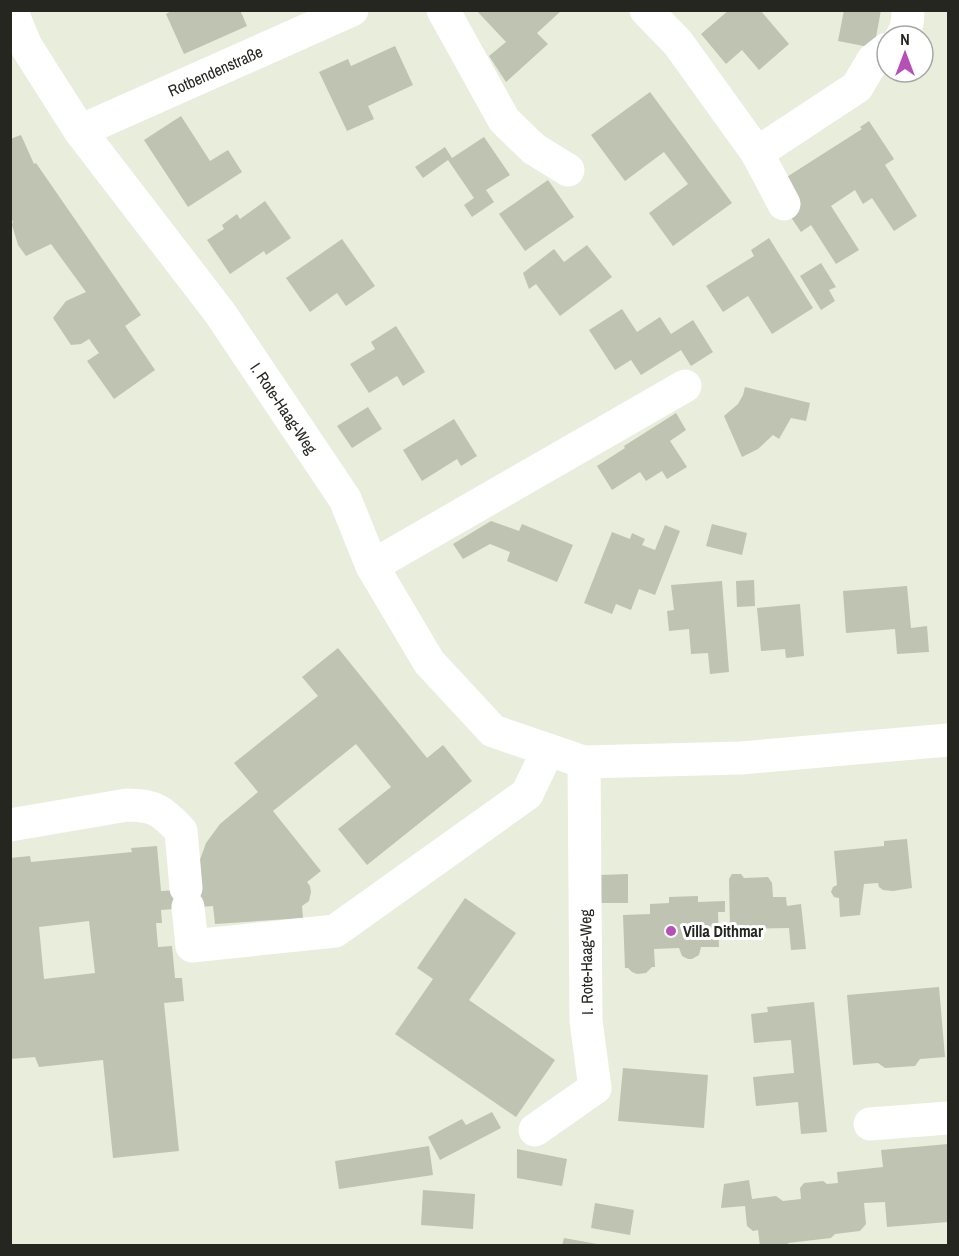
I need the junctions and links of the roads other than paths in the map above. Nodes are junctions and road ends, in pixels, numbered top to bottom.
1 (11, 10) edge
2 (352, 10) edge
3 (443, 10) edge
4 (646, 10) edge
5 (875, 58) edge
6 (80, 132) junction
7 (757, 153) junction
8 (568, 170) dead end
9 (784, 204) dead end
10 (685, 386) dead end
11 (372, 566) junction
12 (948, 740) edge
13 (548, 750) junction
14 (584, 762) junction
15 (10, 825) edge
16 (948, 1118) edge
17 (870, 1124) dead end
18 (535, 1130) dead end

1 - 6 street, I. Rote-Haag-Weg
2 - 6 street, Rotbendenstraße
3 - 8 street
4 - 7 street
5 - 7 street
6 - 11 street, I. Rote-Haag-Weg
7 - 9 street
10 - 11 street
11 - 13 street, I. Rote-Haag-Weg
12 - 14 street, I. Rote-Haag-Weg
13 - 14 street, I. Rote-Haag-Weg
13 - 15 street
14 - 18 street, I. Rote-Haag-Weg
16 - 17 street

